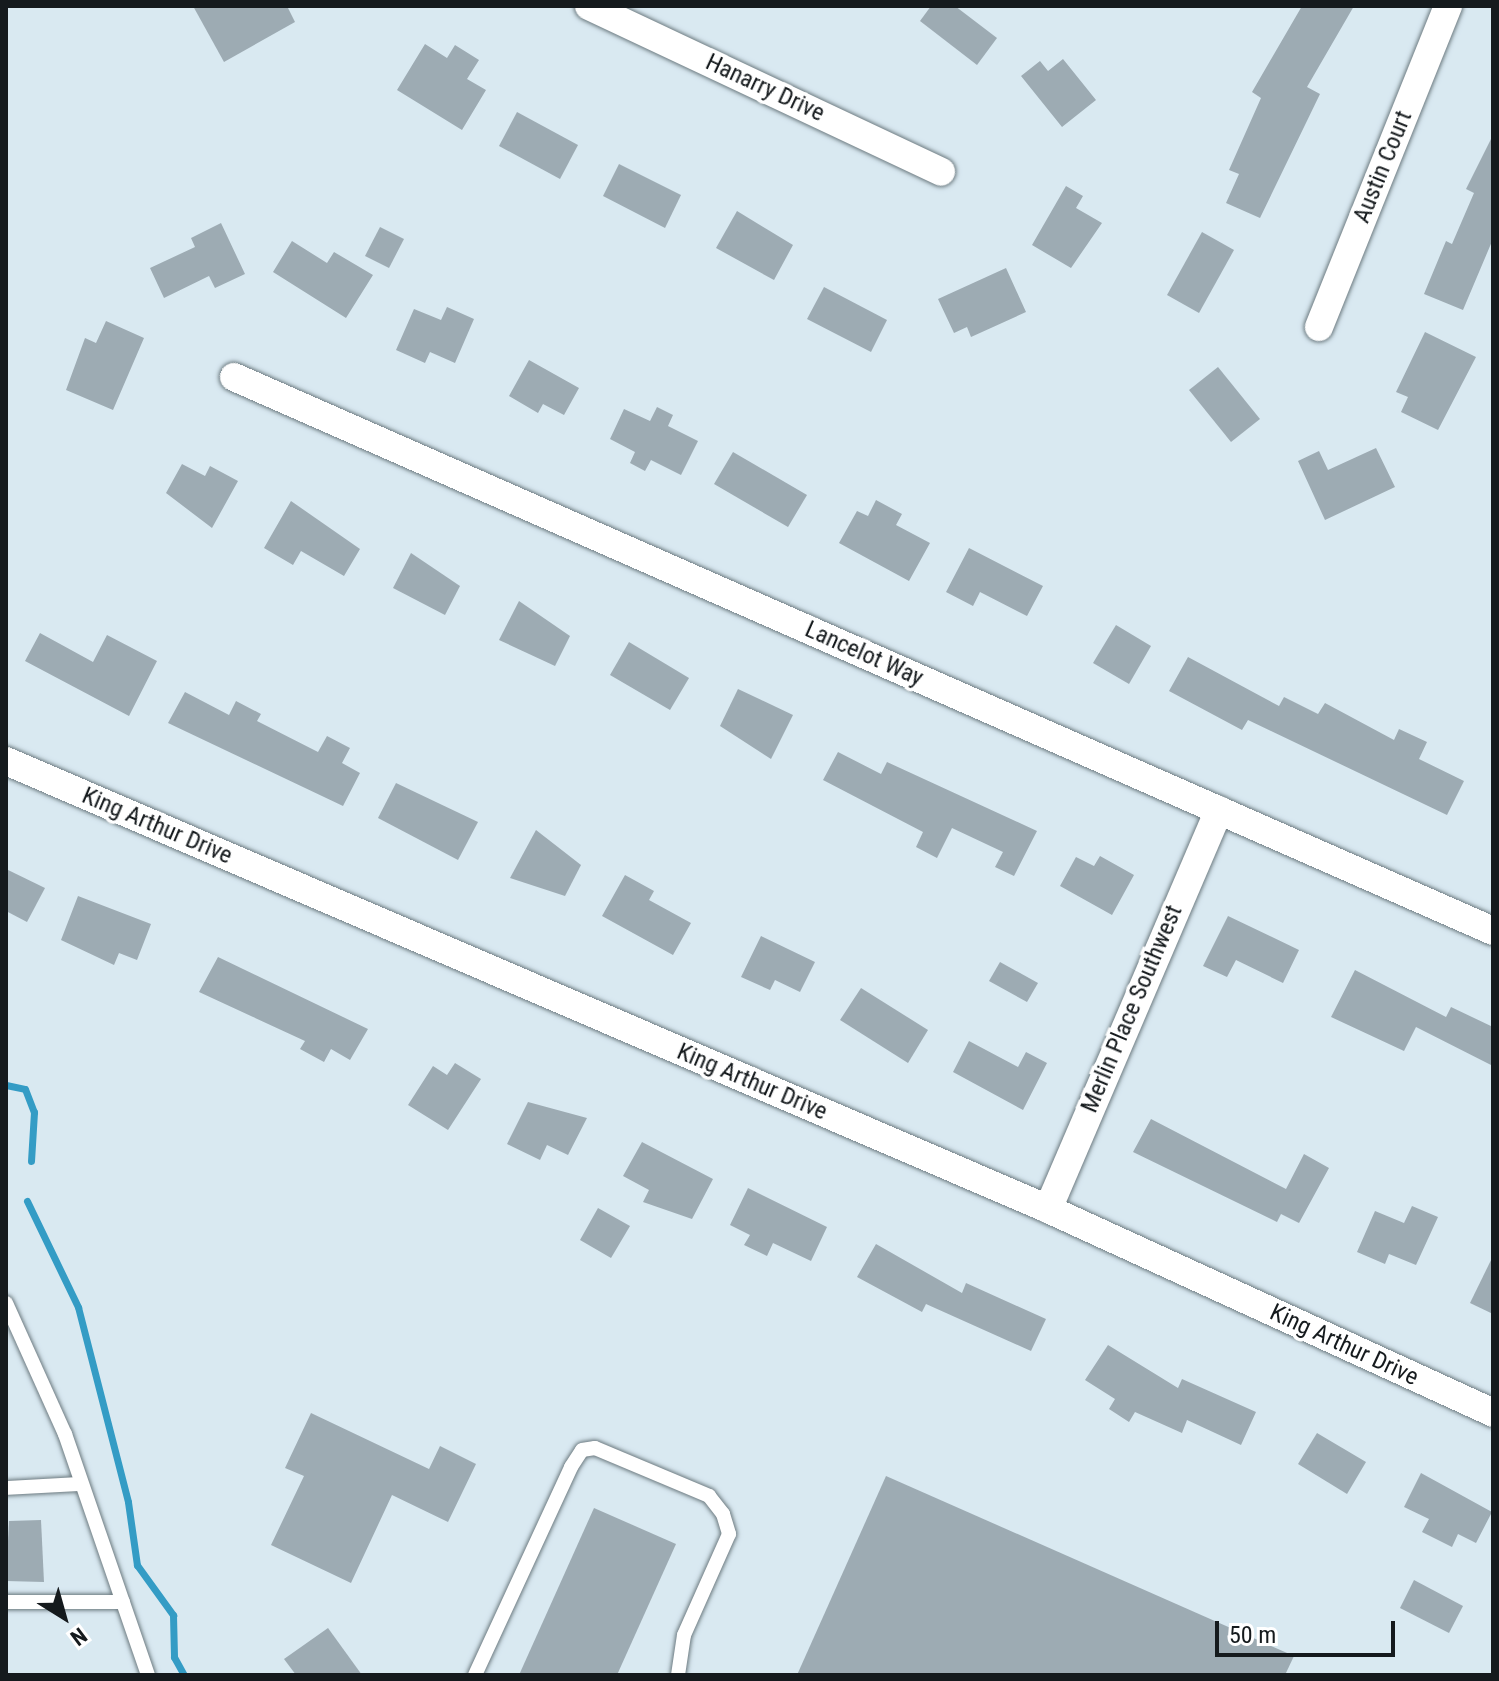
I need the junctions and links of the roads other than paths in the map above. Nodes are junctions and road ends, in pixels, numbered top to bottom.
1 (589, 6) edge
2 (1448, 6) edge
3 (941, 172) dead end
4 (1319, 327) dead end
5 (234, 377) dead end
6 (6, 761) edge
7 (1219, 810) junction
8 (1493, 931) edge
9 (1048, 1209) junction
10 (6, 1303) edge
11 (1493, 1413) edge
12 (81, 1484) junction
13 (6, 1488) edge
14 (6, 1602) edge
15 (123, 1602) junction
16 (148, 1675) edge
17 (475, 1675) edge
18 (678, 1675) edge

1 - 3 street, Hanarry Drive
2 - 4 street, Austin Court
5 - 7 street, Lancelot Way
6 - 9 street, King Arthur Drive
7 - 8 street, Lancelot Way
7 - 9 street, Merlin Place Southwest
9 - 11 street, King Arthur Drive
10 - 12 lane
12 - 13 lane
12 - 15 lane
14 - 15 lane
15 - 16 lane
17 - 18 lane

